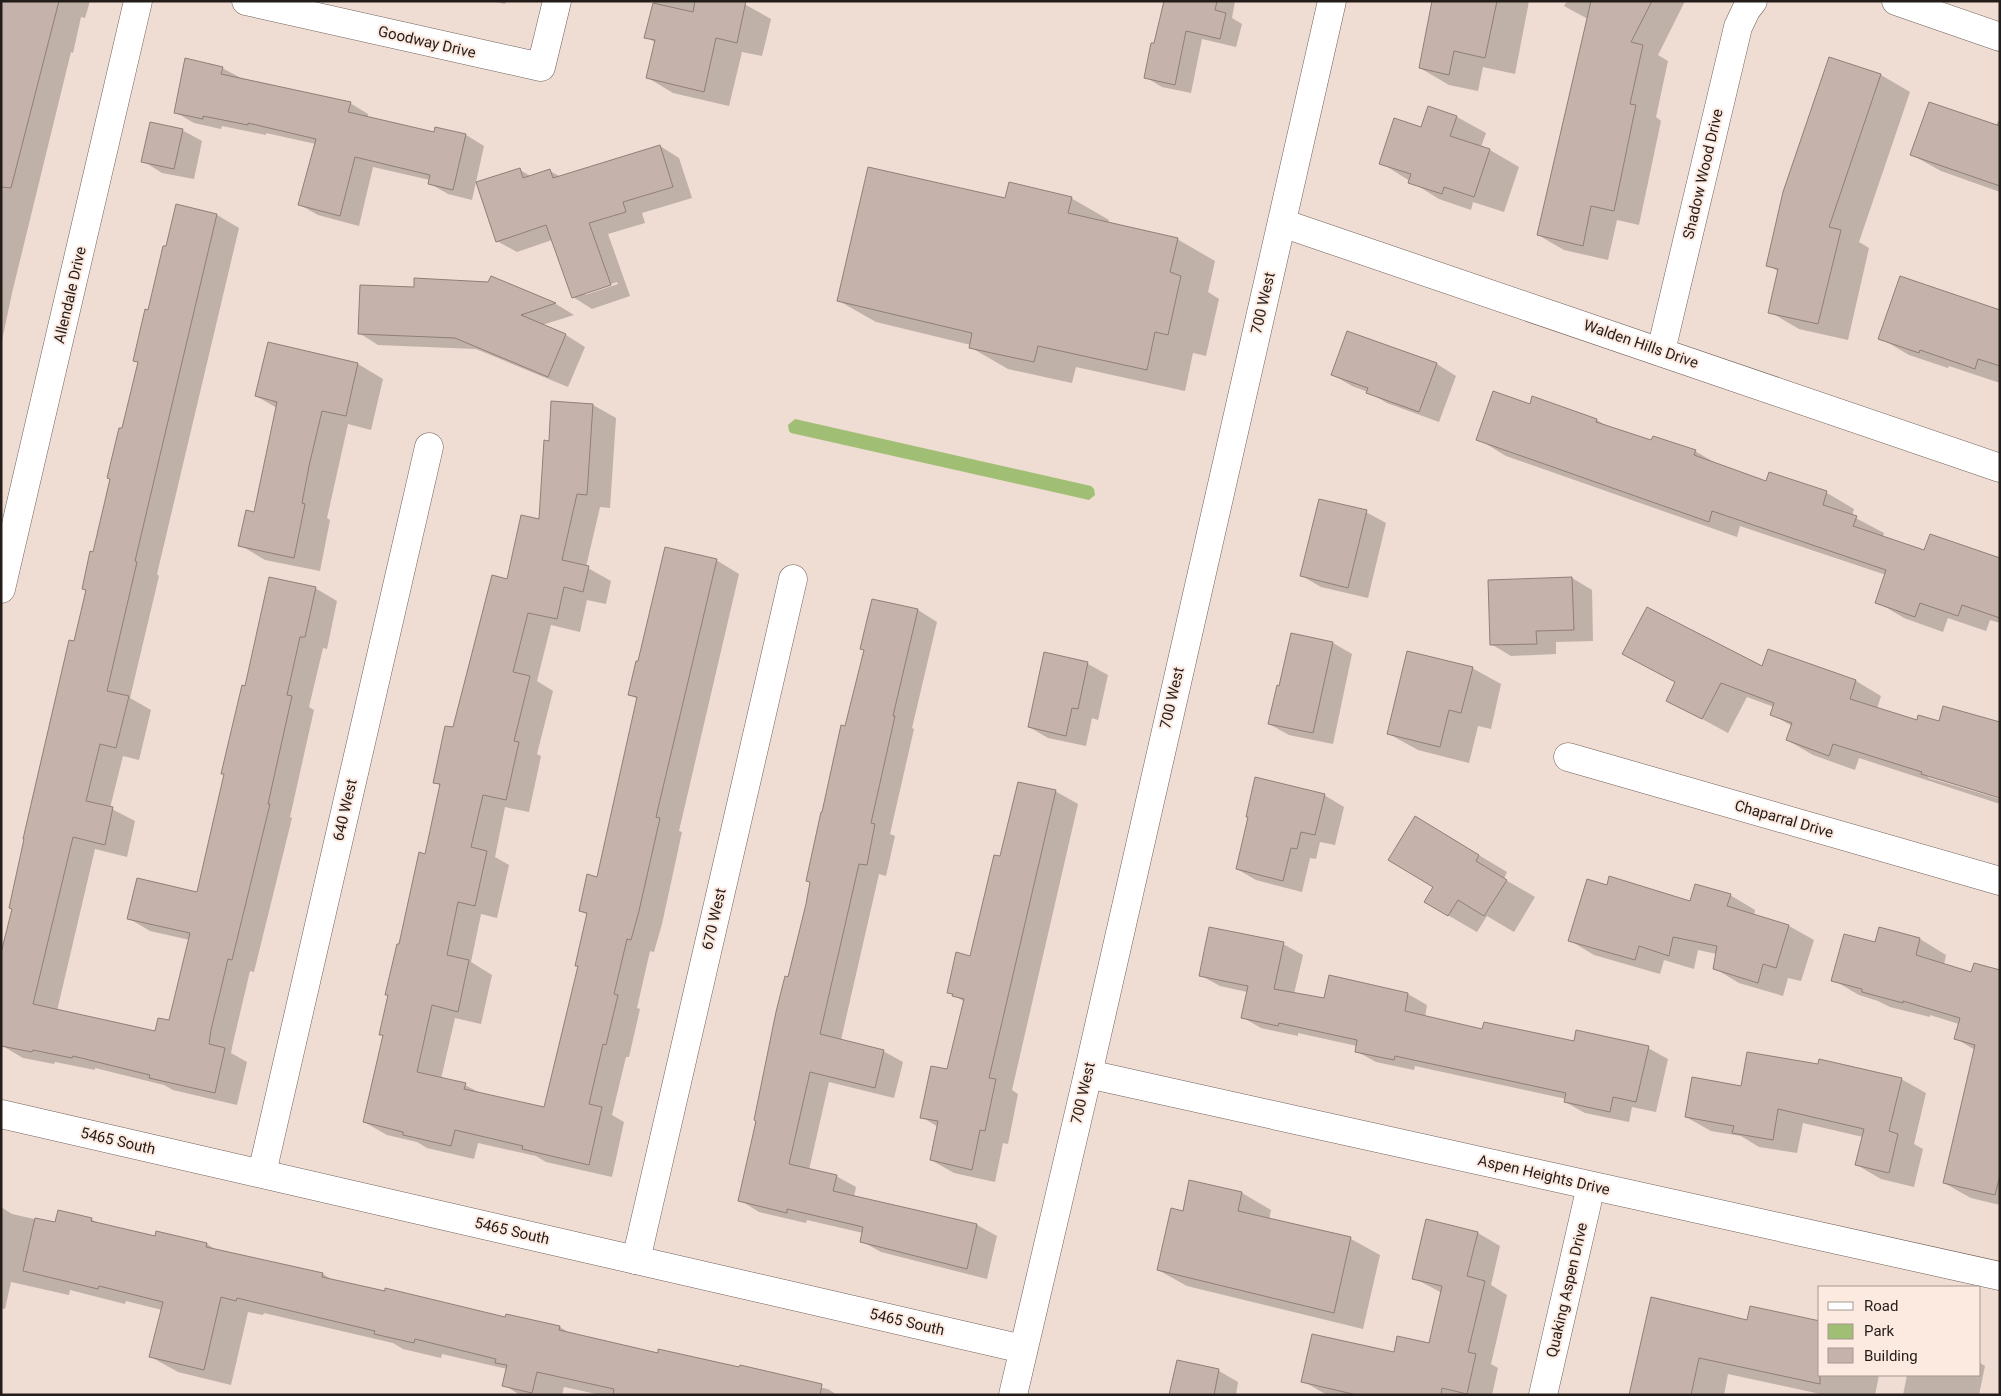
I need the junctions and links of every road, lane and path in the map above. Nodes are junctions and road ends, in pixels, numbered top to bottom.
1 (138, 1) edge
2 (246, 1) edge
3 (557, 1) edge
4 (1332, 1) edge
5 (1753, 1) edge
6 (1896, 1) edge
7 (2000, 37) edge
8 (1282, 223) junction
9 (1661, 351) junction
10 (429, 447) dead end
11 (2000, 468) edge
12 (793, 579) dead end
13 (1, 589) edge
14 (1568, 757) dead end
15 (2000, 881) edge
16 (1088, 1074) junction
17 (1, 1114) edge
18 (262, 1173) junction
19 (1591, 1186) junction
20 (636, 1260) junction
21 (2000, 1276) edge
22 (1023, 1349) junction
23 (1013, 1395) edge
24 (1543, 1395) edge

1 - 13 street, Allendale Drive
2 - 3 street, Goodway Drive
4 - 8 street, 700 West
5 - 9 street, Shadow Wood Drive
6 - 7 street
8 - 9 street, Walden Hills Drive
8 - 16 street, 700 West
9 - 11 street, Walden Hills Drive
10 - 18 street, 640 West
12 - 20 street, 670 West
14 - 15 street, Chaparral Drive
16 - 19 street, Aspen Heights Drive
16 - 22 street, 700 West
17 - 18 street, 5465 South
18 - 20 street, 5465 South
19 - 21 street, Aspen Heights Drive
19 - 24 street, Quaking Aspen Drive
20 - 22 street, 5465 South
22 - 23 street, 700 West

